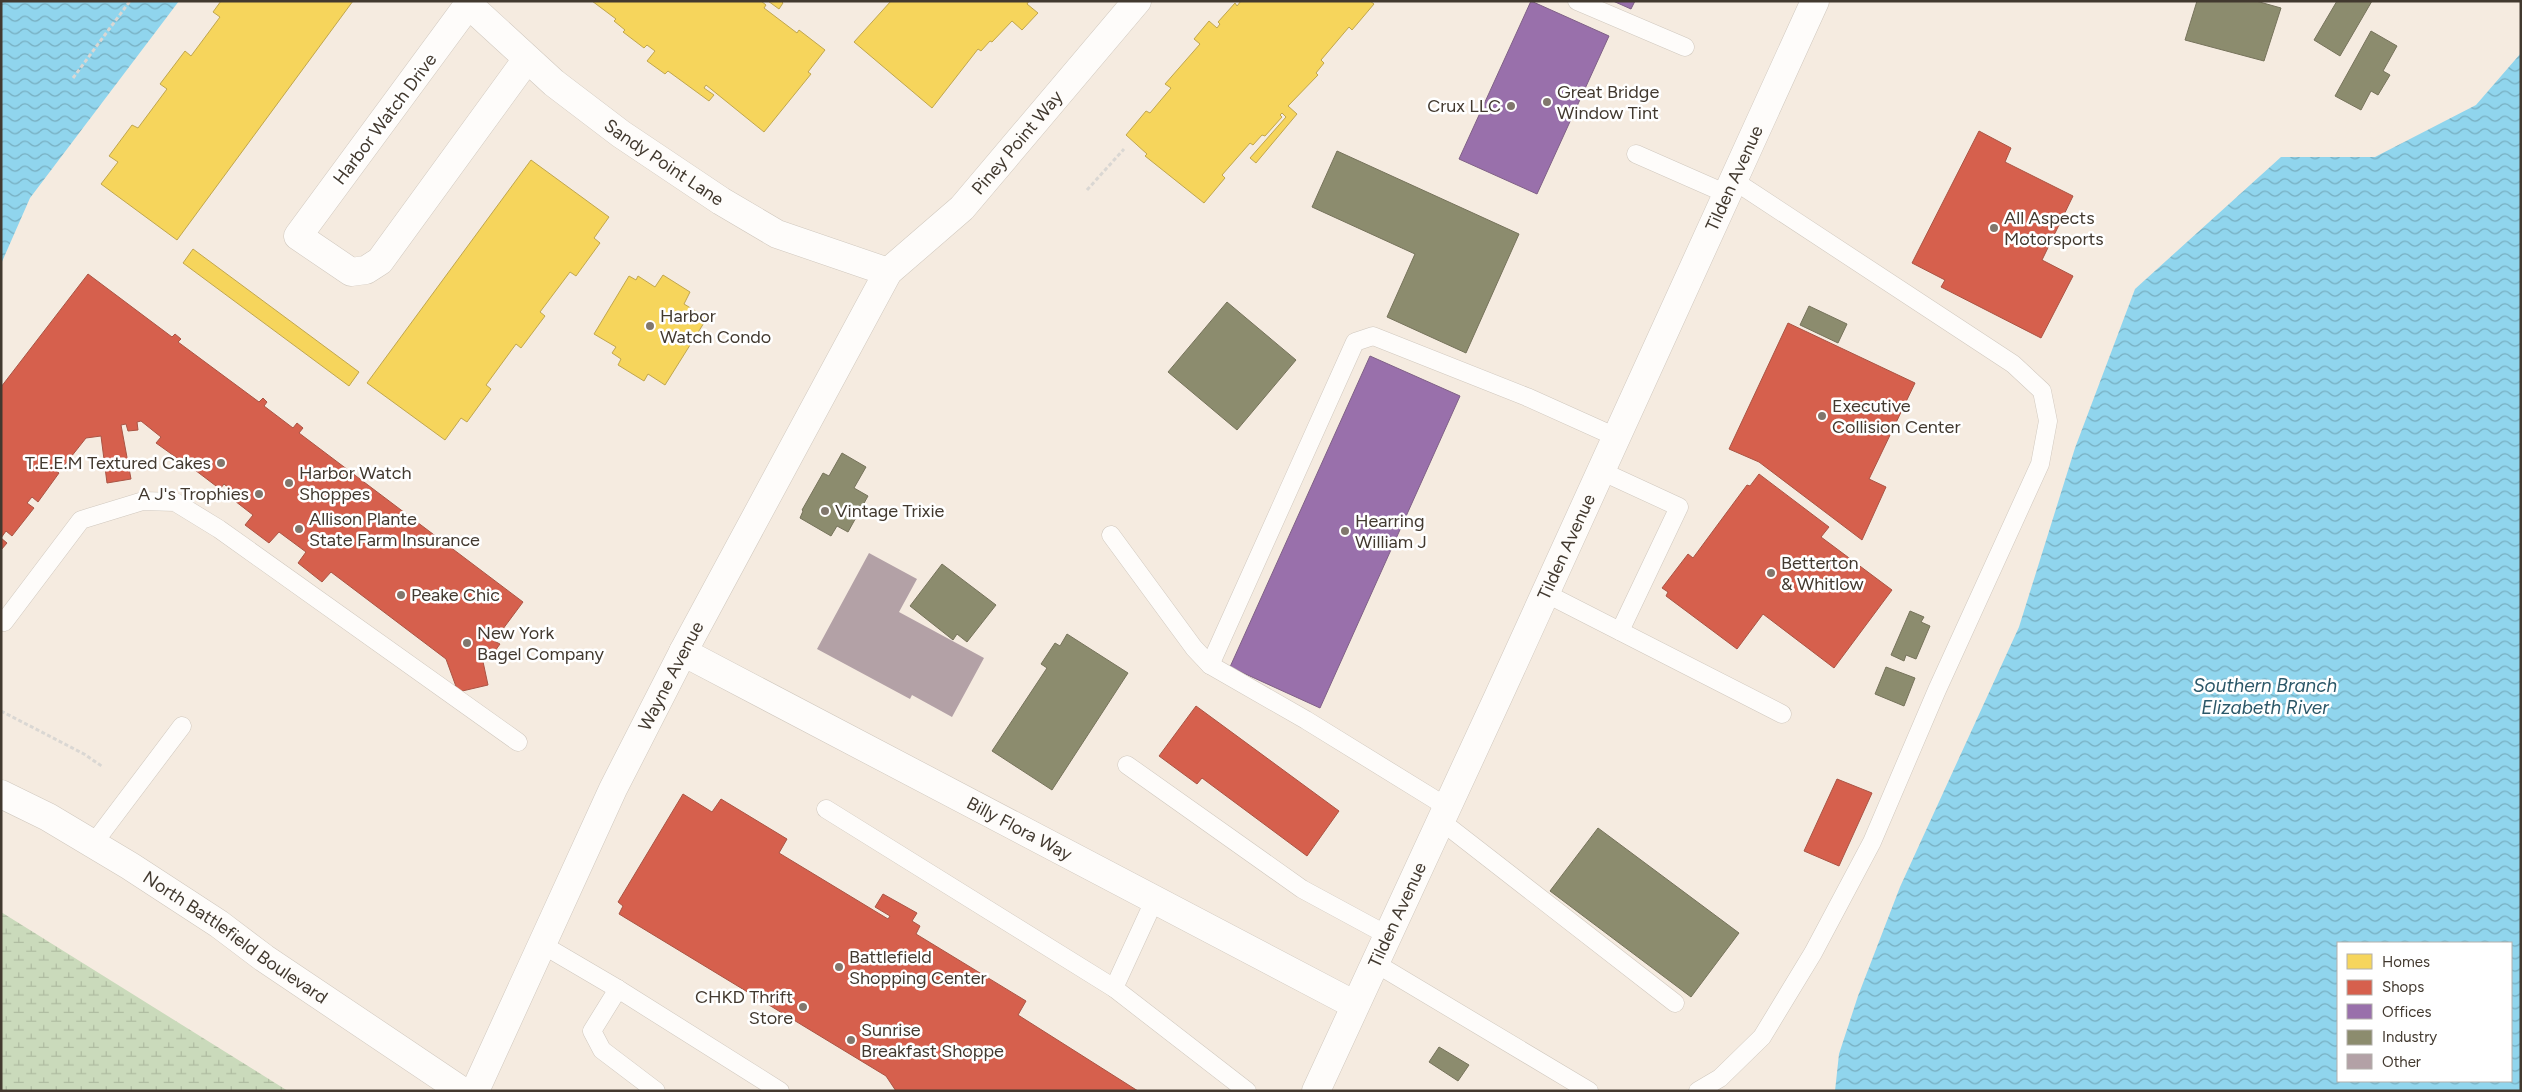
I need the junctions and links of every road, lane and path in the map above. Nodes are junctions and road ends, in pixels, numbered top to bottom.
1 (130, 1) edge
2 (1136, 1) edge
3 (1577, 1) edge
4 (1815, 1) edge
5 (470, 3) edge
6 (1685, 47) dead end
7 (528, 58) junction
8 (73, 78) dead end
9 (1124, 149) dead end
10 (1636, 154) dead end
11 (1730, 187) junction
12 (1087, 190) dead end
13 (888, 272) junction
14 (1616, 437) junction
15 (1601, 471) junction
16 (1111, 535) dead end
17 (1545, 593) junction
18 (4, 622) dead end
19 (1620, 631) junction
20 (683, 652) junction
21 (1210, 665) junction
22 (1, 711) edge
23 (1782, 714) dead end
24 (182, 726) dead end
25 (518, 742) dead end
26 (1127, 765) dead end
27 (103, 768) dead end
28 (1, 794) edge
29 (826, 809) dead end
30 (1444, 814) junction
31 (93, 844) junction
32 (1154, 901) junction
33 (1387, 935) junction
34 (543, 945) junction
35 (1375, 963) junction
36 (1114, 988) junction
37 (618, 989) junction
38 (1675, 1003) dead end
39 (1355, 1005) junction
40 (462, 1091) edge
41 (475, 1091) edge
42 (656, 1091) edge
43 (780, 1091) edge
44 (1247, 1091) edge
45 (1316, 1091) edge
46 (1589, 1091) edge
47 (1698, 1091) edge

1 - 8 path
2 - 13 street, Piney Point Way
3 - 6 lane
4 - 11 street, Tilden Avenue
5 - 7 street, Sandy Point Lane
5 - 7 street, Harbor Watch Drive
7 - 13 street, Sandy Point Lane
9 - 12 path
10 - 11 lane
11 - 14 street, Tilden Avenue
11 - 47 lane
13 - 20 street, Wayne Avenue
14 - 15 street, Tilden Avenue
14 - 21 lane
15 - 17 street, Tilden Avenue
15 - 19 lane
16 - 21 lane
17 - 19 lane
17 - 30 street, Tilden Avenue
18 - 25 lane
19 - 23 lane
20 - 32 street, Billy Flora Way
20 - 34 street, Wayne Avenue
21 - 30 lane
22 - 27 path
24 - 31 lane
26 - 33 lane
28 - 31 street, North Battlefield Boulevard
29 - 36 lane
30 - 33 street, Tilden Avenue
30 - 38 lane
31 - 40 street, North Battlefield Boulevard
32 - 36 lane
32 - 39 street, Billy Flora Way
33 - 35 street, Tilden Avenue
34 - 37 lane
34 - 41 street, Wayne Avenue
35 - 39 street, Tilden Avenue
35 - 46 lane
36 - 44 lane
37 - 42 lane
37 - 43 lane
39 - 45 street, Tilden Avenue

